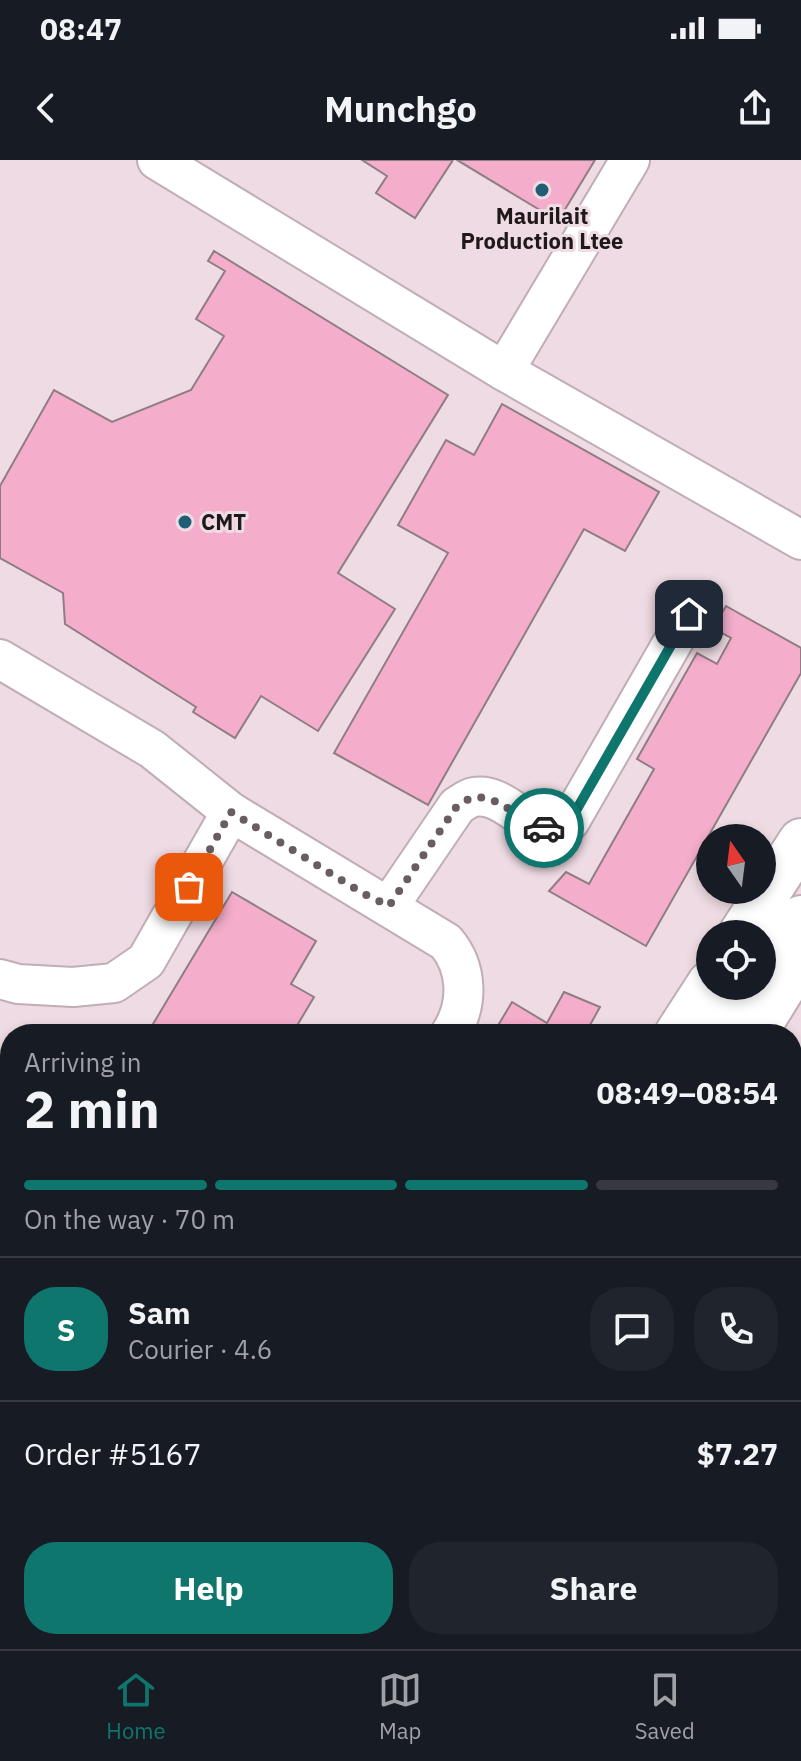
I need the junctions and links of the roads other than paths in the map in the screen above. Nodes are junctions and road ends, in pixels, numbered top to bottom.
1 (157, 160) edge
2 (630, 160) edge
3 (504, 371) junction
4 (801, 540) edge
5 (689, 614) dead end
6 (0, 659) edge
7 (231, 812) junction
8 (801, 841) edge
9 (801, 880) edge
10 (389, 906) junction
11 (801, 918) edge
12 (750, 920) edge
13 (776, 924) edge
14 (776, 950) edge
15 (801, 958) edge
16 (0, 979) edge
17 (699, 1000) edge
18 (737, 1000) edge
19 (457, 1024) edge
20 (683, 1024) edge
21 (721, 1024) edge
22 (760, 1024) edge

1 - 3 street
2 - 3 street
3 - 4 street
5 - 10 street
6 - 7 street
7 - 10 street
7 - 16 street
8 - 12 highway
9 - 13 highway
10 - 19 street
11 - 14 highway
15 - 22 highway
17 - 20 highway
18 - 21 highway

